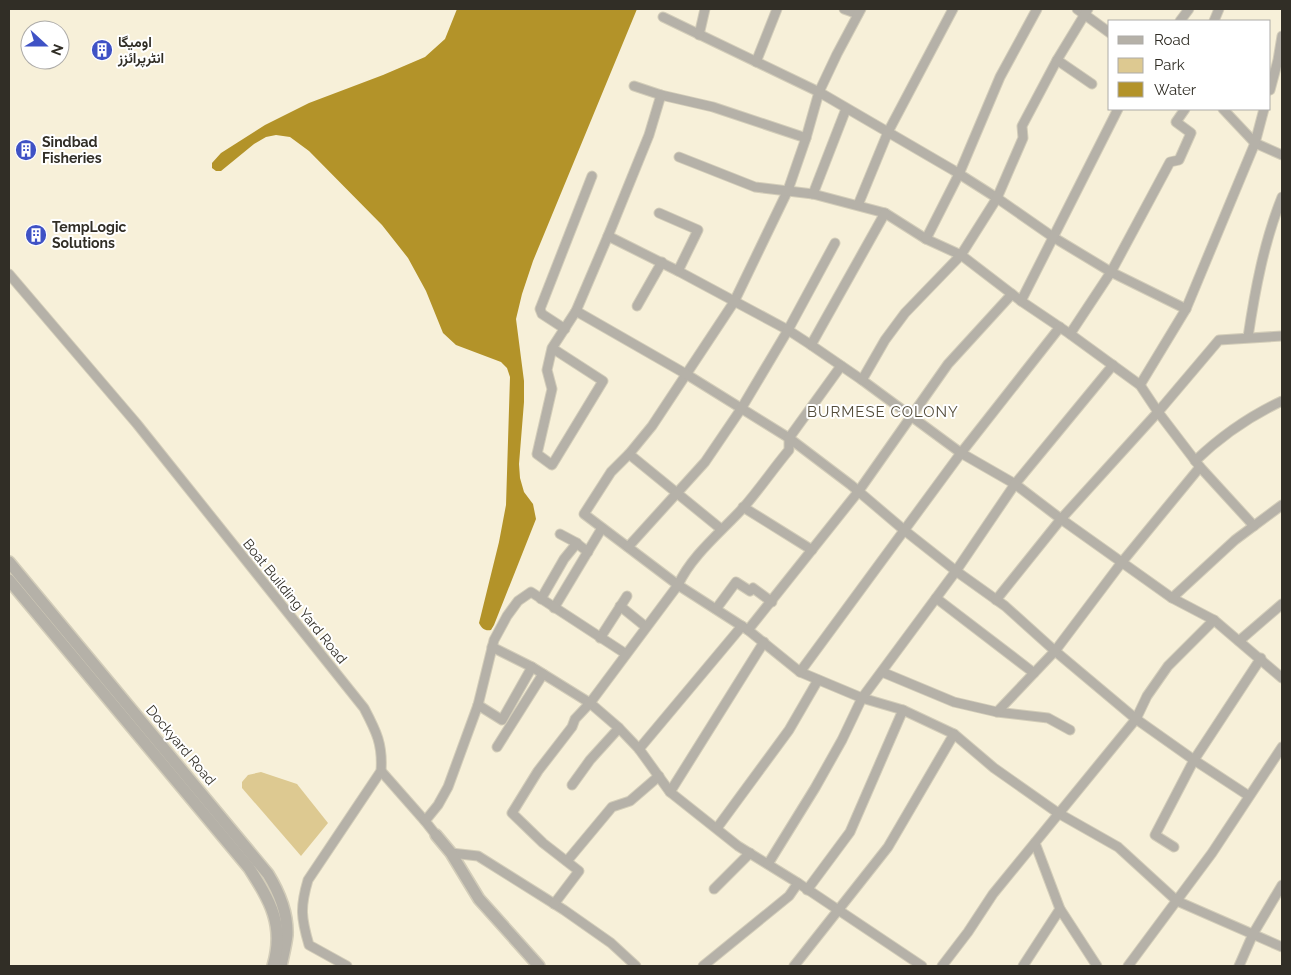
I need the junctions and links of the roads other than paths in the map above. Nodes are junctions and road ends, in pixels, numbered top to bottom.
1 (705, 9) edge
2 (777, 9) edge
3 (844, 9) edge
4 (953, 9) edge
5 (1189, 9) edge
6 (1033, 10) edge
7 (1084, 11) edge
8 (860, 12) edge
9 (663, 17) dead end
10 (1181, 20) edge
11 (1108, 31) edge
12 (699, 35) junction
13 (1282, 36) edge
14 (1057, 60) junction
15 (756, 62) junction
16 (1092, 84) dead end
17 (634, 86) dead end
18 (1271, 86) edge
19 (819, 92) junction
20 (660, 95) junction
21 (846, 109) junction
22 (1117, 110) edge
23 (1184, 110) edge
24 (1224, 110) edge
25 (1264, 110) edge
26 (888, 132) junction
27 (806, 138) junction
28 (1255, 143) junction
29 (1282, 155) edge
30 (679, 157) dead end
31 (959, 174) junction
32 (592, 176) dead end
33 (788, 190) junction
34 (813, 194) junction
35 (1282, 197) edge
36 (997, 198) junction
37 (858, 205) junction
38 (885, 212) junction
39 (659, 213) dead end
40 (608, 236) junction
41 (1053, 237) junction
42 (926, 239) junction
43 (836, 243) dead end
44 (961, 255) junction
45 (662, 262) junction
46 (678, 270) junction
47 (1111, 272) junction
48 (9, 274) edge
49 (1012, 294) junction
50 (1021, 301) junction
51 (734, 302) junction
52 (637, 306) dead end
53 (1186, 309) junction
54 (576, 312) junction
55 (1060, 327) junction
56 (565, 329) junction
57 (788, 330) junction
58 (1070, 334) junction
59 (1282, 336) edge
60 (1248, 337) junction
61 (811, 345) junction
62 (552, 348) junction
63 (1113, 365) junction
64 (841, 366) junction
65 (686, 374) junction
66 (862, 380) junction
67 (1140, 385) junction
68 (1282, 401) edge
69 (741, 409) junction
70 (1158, 412) junction
71 (911, 418) junction
72 (789, 438) junction
73 (961, 453) junction
74 (629, 454) junction
75 (1198, 464) junction
76 (1015, 484) junction
77 (858, 492) junction
78 (677, 493) junction
79 (1282, 505) edge
80 (743, 507) junction
81 (1061, 519) junction
82 (1254, 526) junction
83 (602, 528) junction
84 (721, 529) junction
85 (904, 530) junction
86 (560, 534) dead end
87 (576, 543) junction
88 (628, 547) junction
89 (812, 550) junction
90 (588, 552) junction
91 (9, 562) edge
92 (1122, 562) junction
93 (956, 571) junction
94 (9, 580) edge
95 (678, 585) junction
96 (27, 593) junction
97 (627, 596) dead end
98 (936, 598) junction
99 (1172, 598) junction
100 (541, 599) junction
101 (996, 600) junction
102 (772, 602) junction
103 (1282, 604) edge
104 (620, 606) junction
105 (554, 608) junction
106 (716, 609) junction
107 (1214, 620) junction
108 (646, 627) junction
109 (745, 628) junction
110 (600, 638) junction
111 (1239, 641) junction
112 (764, 642) junction
113 (492, 647) junction
114 (1055, 651) junction
115 (626, 654) junction
116 (1261, 658) junction
117 (532, 667) junction
118 (800, 672) junction
119 (882, 672) junction
120 (1034, 673) junction
121 (543, 674) junction
122 (1282, 678) edge
123 (818, 680) junction
124 (862, 698) junction
125 (590, 703) junction
126 (478, 705) junction
127 (903, 710) junction
128 (997, 712) junction
129 (1136, 719) junction
130 (619, 728) junction
131 (1070, 730) dead end
132 (954, 734) junction
133 (497, 747) dead end
134 (1282, 747) edge
135 (639, 749) junction
136 (1194, 760) junction
137 (381, 771) junction
138 (659, 776) junction
139 (572, 785) dead end
140 (670, 792) junction
141 (1250, 796) junction
142 (1058, 813) junction
143 (425, 822) junction
144 (717, 828) junction
145 (436, 835) joint
146 (1035, 843) junction
147 (1174, 847) dead end
148 (451, 853) junction
149 (750, 853) junction
150 (567, 862) junction
151 (768, 864) junction
152 (798, 883) junction
153 (1282, 885) edge
154 (714, 889) dead end
155 (807, 890) junction
156 (1178, 901) junction
157 (554, 904) junction
158 (1060, 909) junction
159 (838, 910) junction
160 (1253, 934) junction
161 (1282, 947) edge
162 (273, 966) edge
163 (281, 966) edge
164 (347, 966) edge
165 (539, 966) edge
166 (636, 966) edge
167 (703, 966) edge
168 (794, 966) edge
169 (922, 966) edge
170 (942, 966) edge
171 (1022, 966) edge
172 (1097, 966) edge
173 (1128, 966) edge
174 (1239, 966) edge

1 - 12 street
2 - 15 street
3 - 8 street
4 - 26 street
5 - 10 street
6 - 31 street
7 - 11 street
7 - 14 street
8 - 19 street
9 - 12 street
12 - 15 street
13 - 18 street
14 - 16 street
14 - 36 street
15 - 19 street
17 - 20 street
19 - 21 street
19 - 27 street
20 - 27 street
20 - 40 street
21 - 26 street
21 - 34 street
22 - 41 street
23 - 47 street
24 - 28 street
25 - 28 street
26 - 31 street
26 - 37 street
27 - 33 street
28 - 29 street
28 - 53 street
30 - 33 street
31 - 36 street
31 - 42 street
32 - 56 street
33 - 34 street
33 - 51 street
34 - 37 street
35 - 60 street
36 - 41 street
36 - 44 street
37 - 38 street
38 - 42 street
38 - 61 street
39 - 46 street
40 - 45 street
40 - 54 street
41 - 47 street
41 - 50 street
42 - 44 street
43 - 57 street
44 - 49 street
44 - 66 street
45 - 46 street
45 - 52 street
46 - 51 street
47 - 53 street
47 - 58 street
48 - 137 street, Boat Building Yard Road
49 - 50 street
49 - 71 street
50 - 55 street
51 - 57 street
51 - 65 street
53 - 67 street
54 - 56 street
54 - 65 street
55 - 58 street
55 - 73 street
56 - 62 street
57 - 61 street
57 - 69 street
58 - 63 street
59 - 60 street
60 - 70 street
61 - 64 street
62 - 62 street
63 - 67 street
63 - 76 street
64 - 66 street
64 - 72 street
65 - 69 street
65 - 74 street
66 - 71 street
67 - 70 street
68 - 75 street
69 - 72 street
69 - 78 street
70 - 75 street
70 - 81 street
71 - 73 street
71 - 77 street
72 - 77 street
72 - 80 street
73 - 76 street
73 - 85 street
74 - 78 street
74 - 83 street
75 - 82 street
75 - 92 street
76 - 81 street
76 - 93 street
77 - 85 street
77 - 89 street
78 - 84 street
78 - 88 street
79 - 82 street
80 - 84 street
80 - 89 street
81 - 92 street
81 - 101 street
82 - 99 street
83 - 88 street
83 - 90 street
84 - 95 street
85 - 93 street
85 - 118 street
86 - 87 street
87 - 90 street
87 - 100 street
88 - 95 street
89 - 102 street
90 - 105 street
91 - 96 street, Dockyard Road
92 - 99 street
92 - 114 street
93 - 98 street
93 - 101 street
94 - 96 street, Dockyard Road
95 - 106 street
95 - 108 street
96 - 162 street, Dockyard Road
96 - 163 street, Dockyard Road
97 - 104 street
98 - 119 street
98 - 120 street
99 - 107 street
100 - 105 street
100 - 113 street
101 - 114 street
102 - 106 street
102 - 109 street
103 - 111 street
104 - 108 street
104 - 110 street
105 - 110 street
106 - 109 street
107 - 111 street
107 - 129 street
108 - 115 street
109 - 112 street
109 - 135 street
110 - 115 street
111 - 116 street
112 - 118 street
112 - 140 street
113 - 117 street
113 - 126 street
114 - 120 street
114 - 129 street
115 - 125 street
116 - 122 street
116 - 136 street
117 - 121 street
117 - 126 street
118 - 123 street
119 - 124 street
119 - 128 street
120 - 128 street
121 - 125 street
121 - 133 street
123 - 124 street
123 - 144 street
124 - 127 street
124 - 151 street
125 - 130 street
125 - 150 street
126 - 143 street
127 - 132 street
127 - 155 street
128 - 131 street
129 - 136 street
129 - 142 street
130 - 135 street
130 - 139 street
132 - 142 street
132 - 159 street
134 - 141 street
135 - 138 street
136 - 141 street
136 - 147 street
137 - 143 street
137 - 164 street
138 - 140 street
138 - 150 street
140 - 144 street
141 - 156 street
142 - 146 street
142 - 156 street
143 - 145 street
144 - 149 street
145 - 148 street
146 - 158 street
146 - 170 street
148 - 157 street
148 - 165 street
149 - 151 street
149 - 154 street
150 - 157 street
151 - 152 street
152 - 155 street
152 - 167 street
153 - 160 street
155 - 159 street
156 - 160 street
156 - 173 street
157 - 166 street
158 - 171 street
158 - 172 street
159 - 168 street
159 - 169 street
160 - 161 street
160 - 174 street

